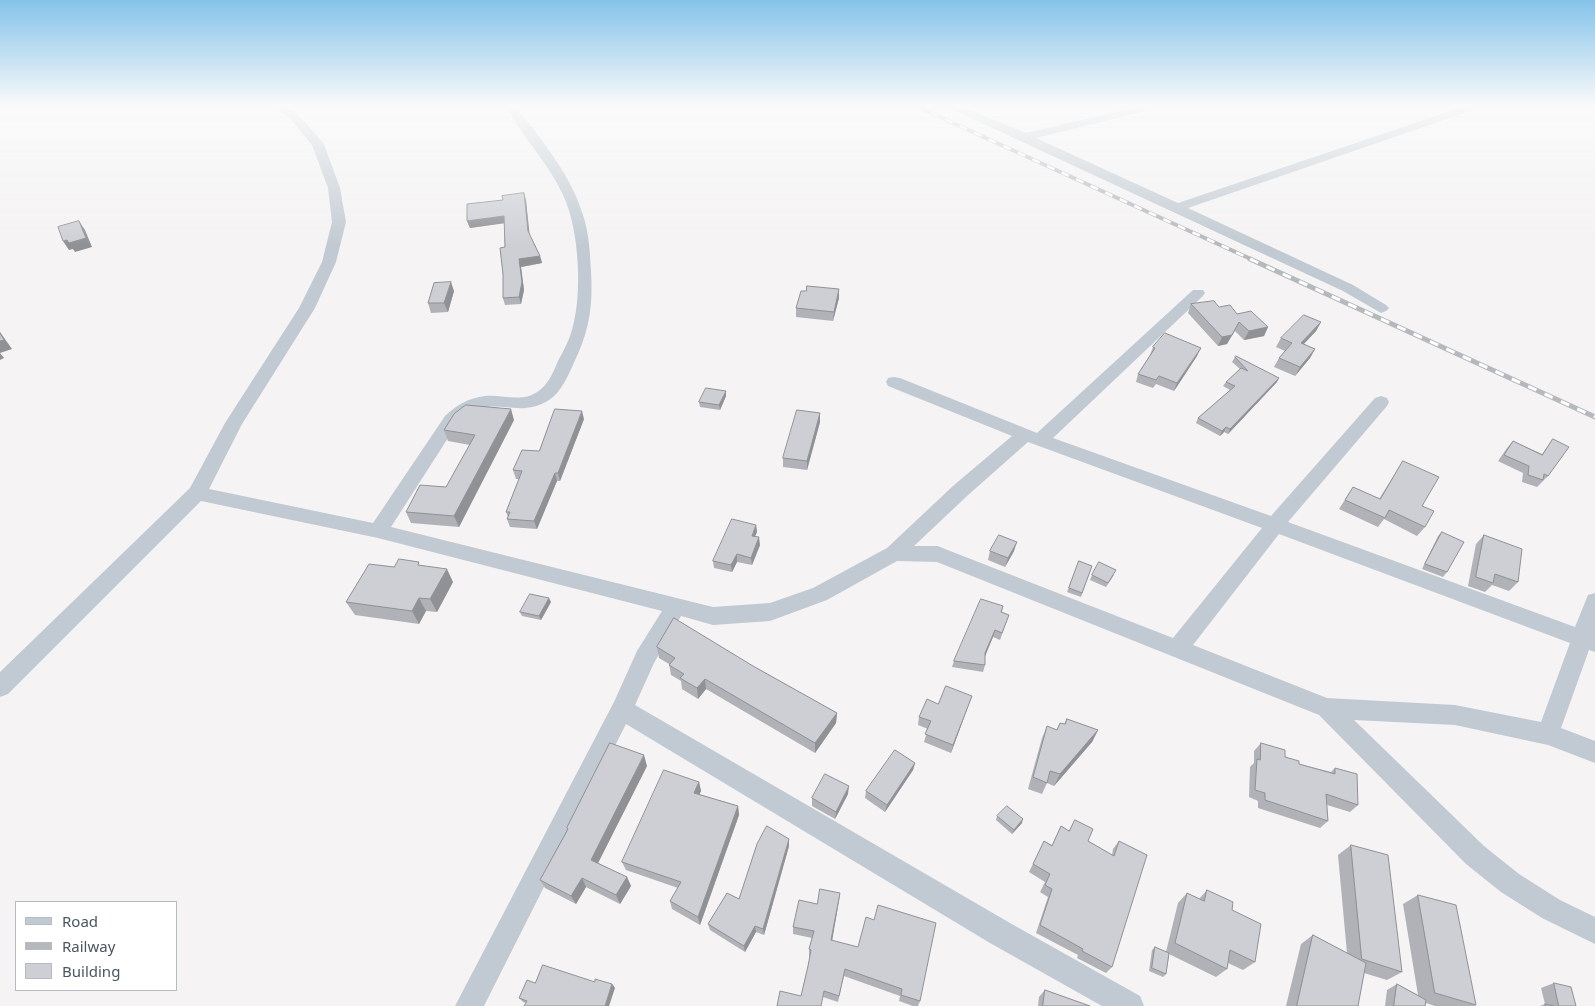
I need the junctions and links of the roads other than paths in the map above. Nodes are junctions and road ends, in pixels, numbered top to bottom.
1 (321, 153) edge
2 (544, 153) edge
3 (1055, 153) edge
4 (1338, 153) edge
5 (1177, 208) junction
6 (1198, 293) dead end
7 (1380, 308) dead end
8 (894, 382) dead end
9 (1381, 402) dead end
10 (1032, 437) junction
11 (197, 492) junction
12 (1274, 524) junction
13 (378, 531) junction
14 (894, 553) junction
15 (1595, 601) edge
16 (675, 608) junction
17 (1588, 641) edge
18 (1178, 648) junction
19 (0, 688) edge
20 (1328, 708) junction
21 (622, 709) junction
22 (1548, 734) junction
23 (1595, 752) edge
24 (1595, 931) edge
25 (469, 1006) edge
26 (1130, 1006) edge

1 - 11 street
2 - 13 street
3 - 5 street
4 - 5 street
5 - 7 street
6 - 10 street
8 - 10 street
9 - 12 street
10 - 12 street
10 - 14 street
11 - 13 street
11 - 19 street
12 - 17 street
12 - 18 street
13 - 16 street
14 - 16 street
14 - 18 street
15 - 17 street
16 - 21 street
17 - 22 street
18 - 20 street
20 - 22 street
20 - 24 street
21 - 25 street
21 - 26 street
22 - 23 street

